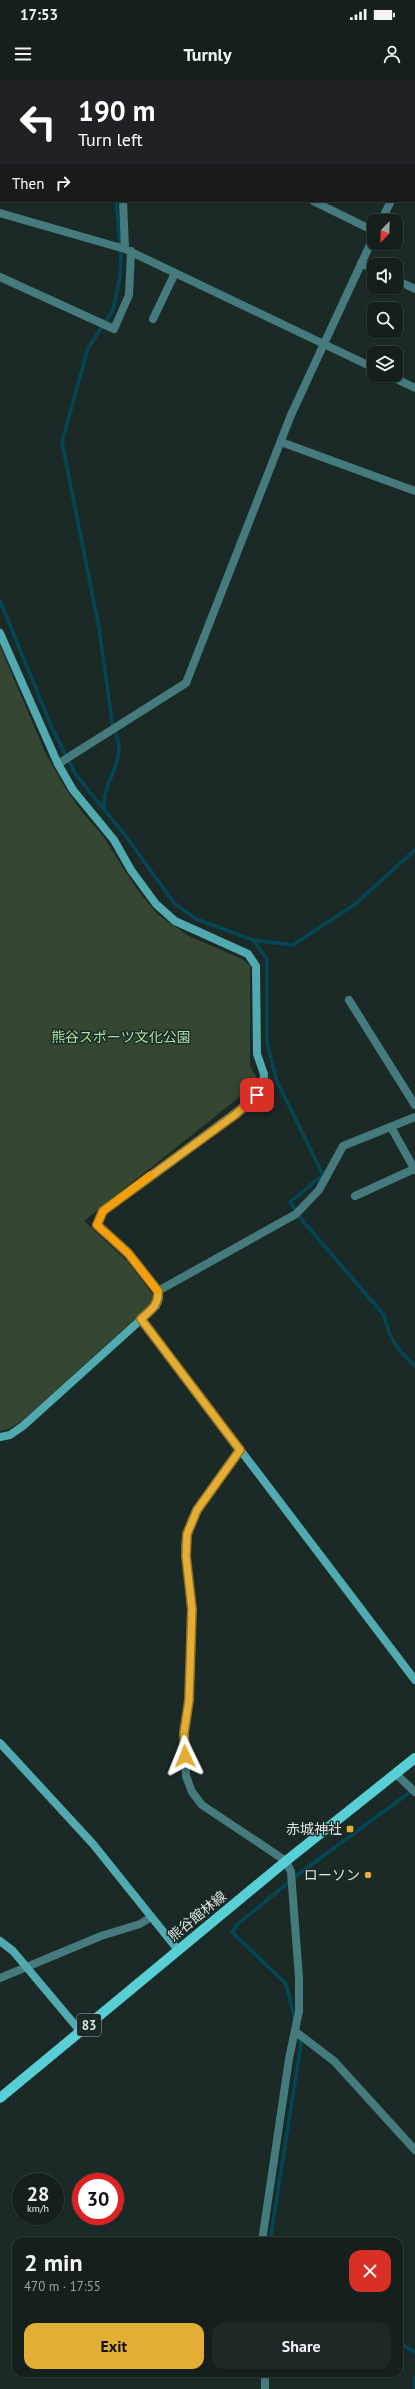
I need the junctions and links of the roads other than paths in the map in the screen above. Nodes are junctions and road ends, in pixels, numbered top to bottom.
1 (123, 202) edge
2 (315, 202) edge
3 (390, 202) edge
4 (0, 213) edge
5 (384, 214) edge
6 (367, 228) edge
7 (127, 250) junction
8 (367, 250) edge
9 (361, 263) junction
10 (367, 266) edge
11 (175, 272) junction
12 (0, 277) edge
13 (403, 283) edge
14 (415, 289) edge
15 (153, 319) dead end
16 (323, 343) junction
17 (367, 365) edge
18 (403, 382) edge
19 (415, 388) edge
20 (281, 442) junction
21 (415, 491) edge
22 (0, 633) edge
23 (59, 763) junction
24 (349, 1000) dead end
25 (415, 1105) edge
26 (415, 1117) edge
27 (391, 1127) junction
28 (415, 1169) edge
29 (355, 1196) dead end
30 (158, 1291) junction
31 (141, 1319) junction
32 (0, 1437) edge
33 (240, 1450) junction
34 (415, 1680) edge
35 (0, 1743) edge
36 (415, 1758) edge
37 (396, 1774) junction
38 (415, 1792) edge
39 (286, 1861) junction
40 (151, 1917) junction
41 (0, 1941) edge
42 (178, 1950) junction
43 (27, 1968) junction
44 (0, 1978) edge
45 (81, 2032) junction
46 (296, 2032) junction
47 (0, 2098) edge
48 (415, 2150) edge
49 (263, 2237) edge
50 (265, 2377) edge
51 (265, 2389) edge

1 - 7 street
2 - 6 street
3 - 5 street
4 - 7 street
7 - 11 street
7 - 12 street
8 - 9 street
9 - 10 street
9 - 16 street
11 - 15 street
11 - 16 street
13 - 14 street
16 - 17 street
16 - 20 street
18 - 19 street
20 - 21 street
20 - 23 street
22 - 23 street
23 - 30 street
24 - 25 street
26 - 27 street
27 - 28 street
27 - 30 street
28 - 29 street
30 - 31 street
31 - 32 street
31 - 33 street
33 - 34 street
33 - 39 street
35 - 40 street
36 - 37 main road, 熊谷館林線 / 83
37 - 38 street
37 - 39 main road, 熊谷館林線 / 83
39 - 42 main road, 熊谷館林線 / 83
39 - 46 street
40 - 42 street
40 - 43 street
41 - 43 street
42 - 45 main road, 熊谷館林線 / 83
43 - 44 street
43 - 45 street
45 - 47 main road, 熊谷館林線 / 83
46 - 48 street
46 - 49 street
50 - 51 street

